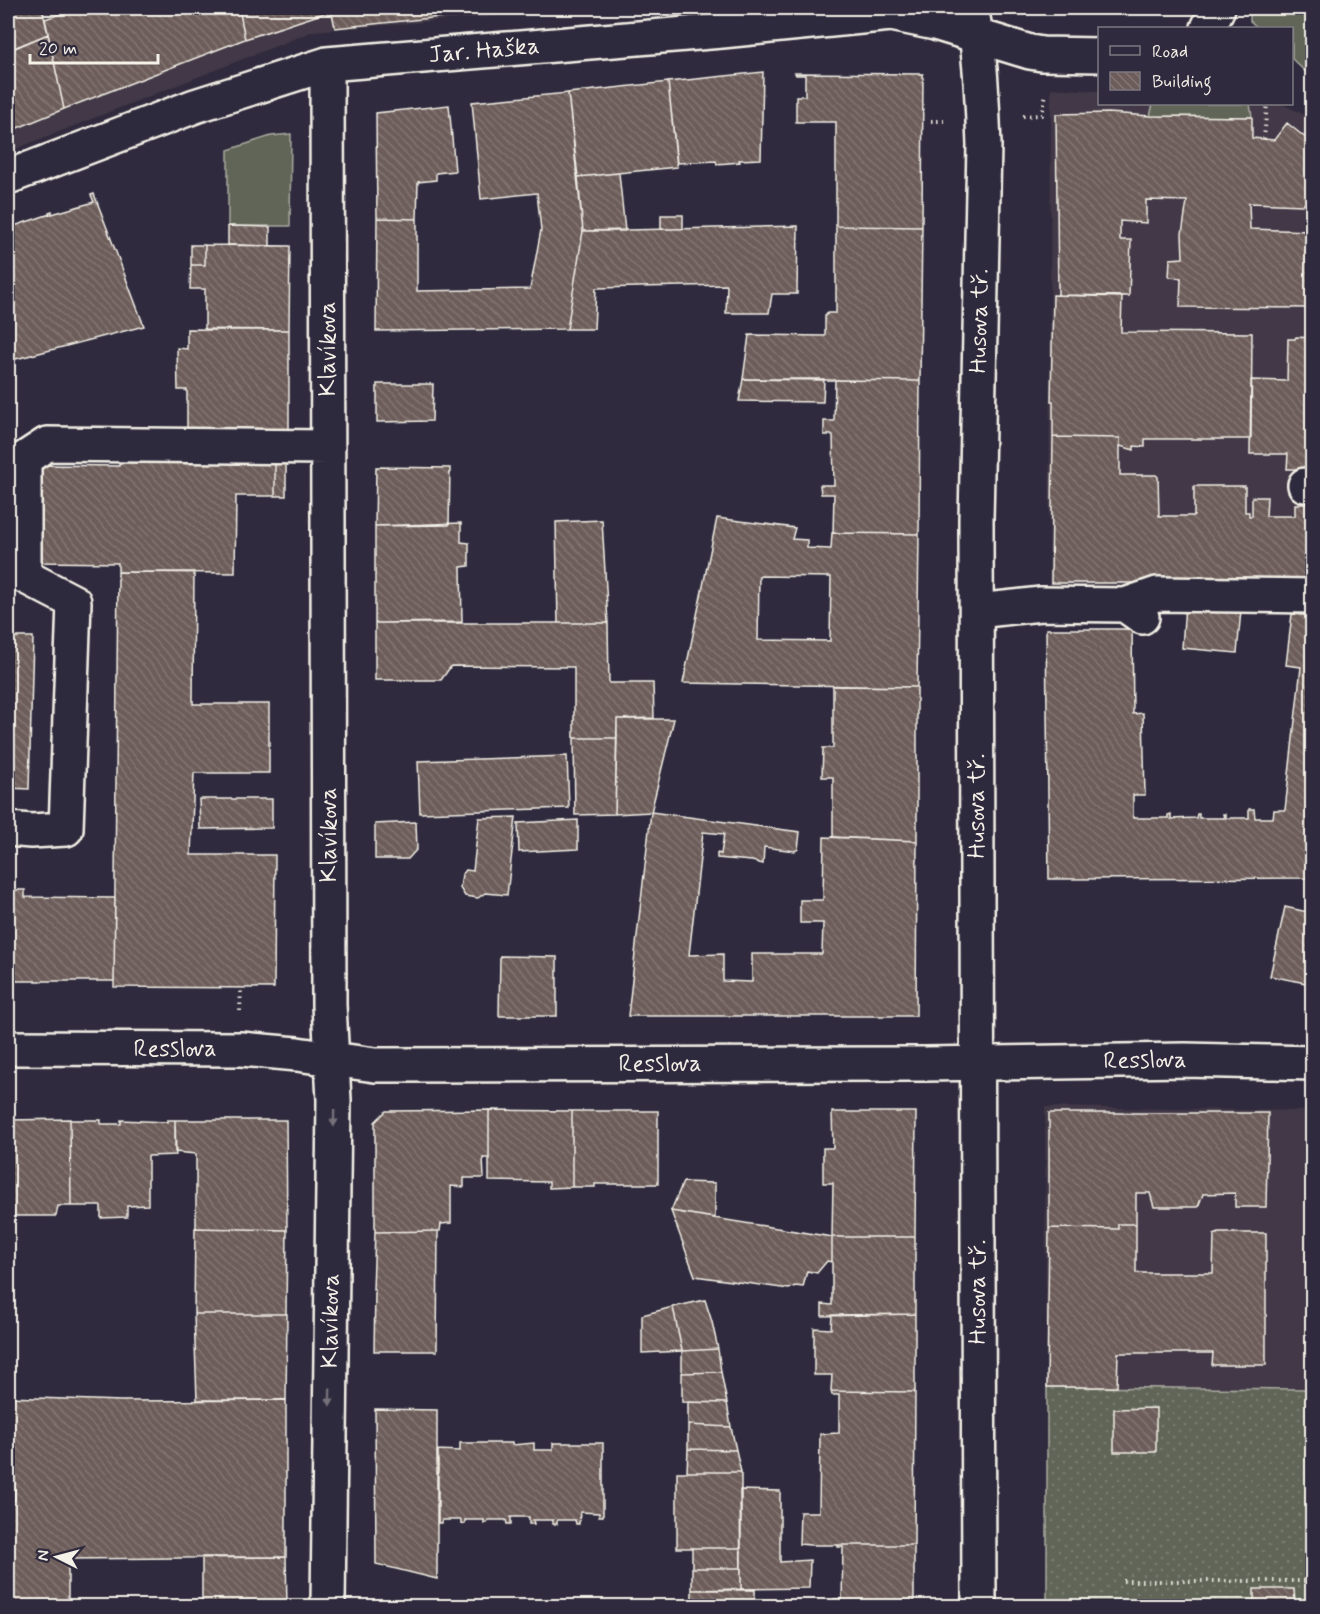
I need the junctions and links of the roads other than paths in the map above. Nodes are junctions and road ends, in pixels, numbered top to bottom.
1 (1218, 8) edge
2 (974, 21) edge
3 (1208, 27) edge
4 (1098, 54) edge
5 (327, 64) junction
6 (8, 177) edge
7 (328, 447) junction
8 (1312, 596) edge
9 (977, 611) junction
10 (8, 829) edge
11 (8, 1048) edge
12 (332, 1060) junction
13 (977, 1062) junction
14 (1312, 1064) edge
15 (328, 1606) edge
16 (979, 1606) edge

1 - 3 street
2 - 4 street, Jar. Haška
2 - 5 street, Jar. Haška
2 - 9 street, Husova tř.
5 - 6 street, Jar. Haška
5 - 7 street, Klavíkova
7 - 10 street
7 - 12 street, Klavíkova
8 - 9 street
9 - 13 street, Husova tř.
11 - 12 street, Resslova
12 - 13 street, Resslova
12 -> 15 street, Klavíkova
13 - 14 street, Resslova
13 - 16 street, Husova tř.

